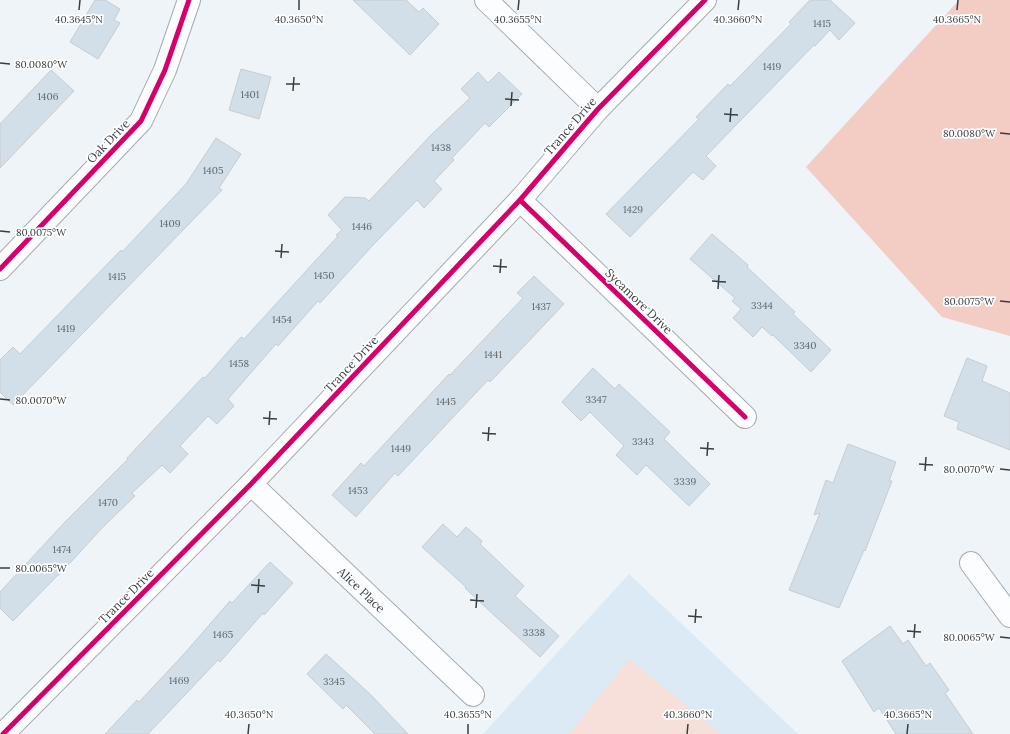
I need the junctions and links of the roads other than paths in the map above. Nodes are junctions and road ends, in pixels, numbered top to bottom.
1 (189, 0) edge
2 (486, 0) edge
3 (705, 0) edge
4 (598, 109) junction
5 (520, 200) junction
6 (0, 269) edge
7 (745, 417) dead end
8 (251, 484) junction
9 (971, 563) dead end
10 (1010, 616) edge
11 (473, 695) dead end
12 (3, 734) edge

1 - 6 street, Oak Drive
2 - 4 street
3 - 4 street, Trance Drive
4 - 5 street, Trance Drive
5 - 7 street, Sycamore Drive
5 - 8 street, Trance Drive
8 - 11 street, Alice Place
8 - 12 street, Trance Drive
9 - 10 street

